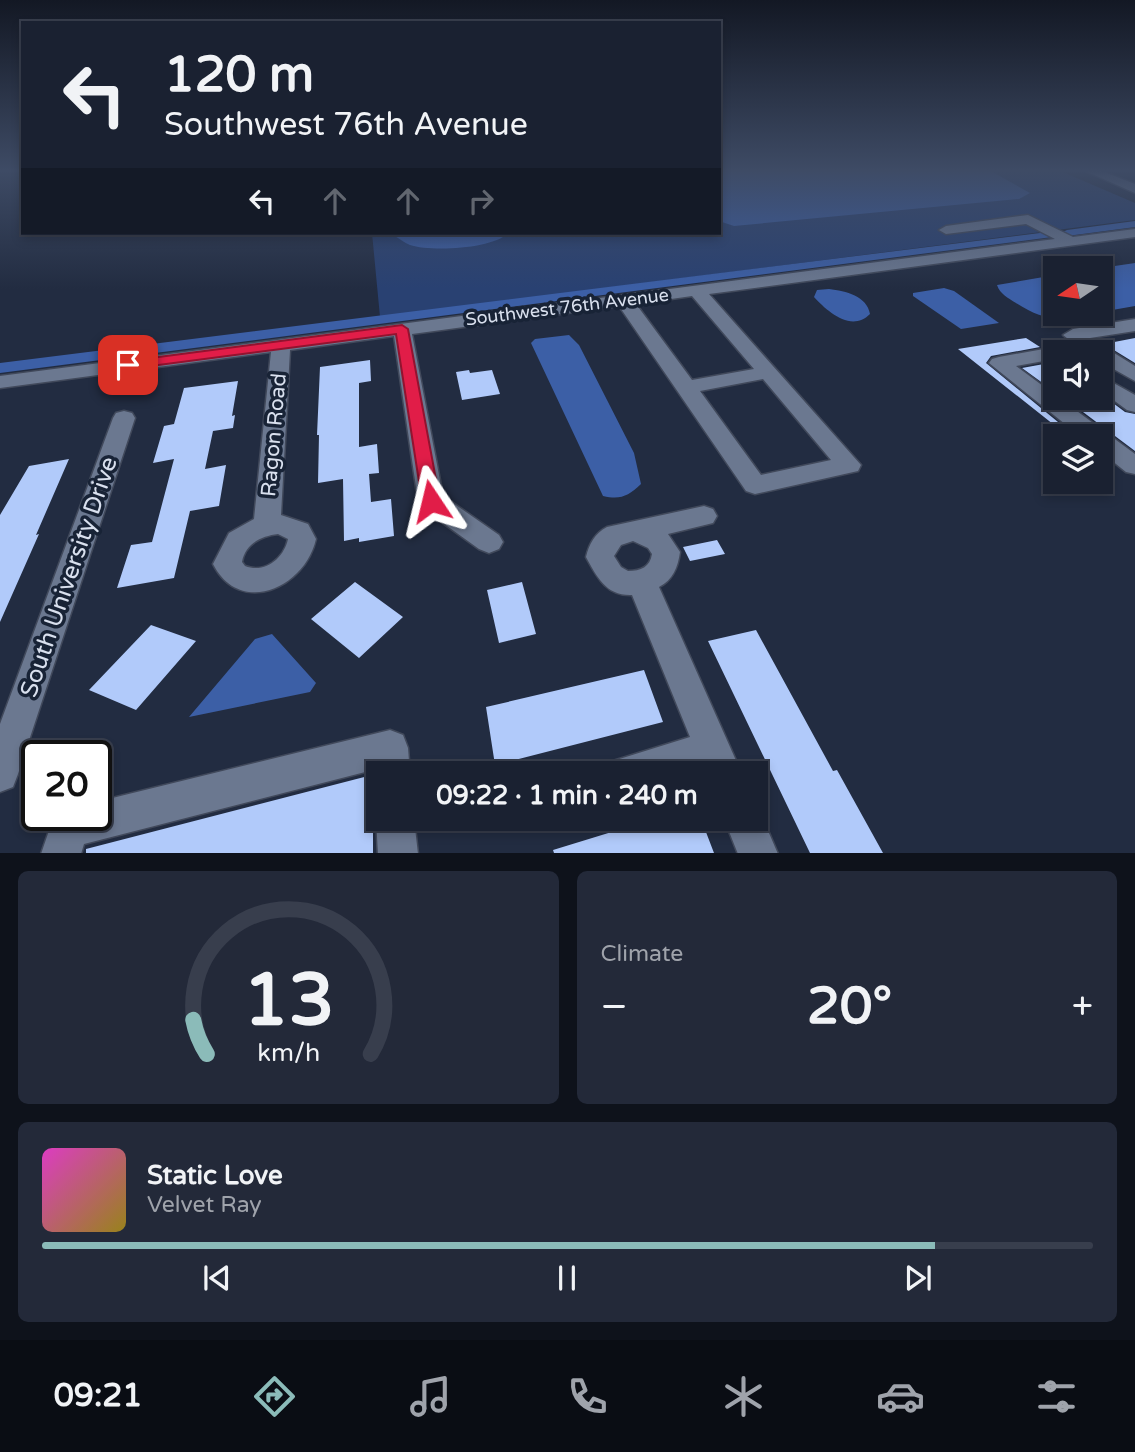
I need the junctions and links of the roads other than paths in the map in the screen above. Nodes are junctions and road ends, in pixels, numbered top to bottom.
1 (946, 230) dead end
2 (1135, 233) edge
3 (1070, 241) junction
4 (696, 290) junction
5 (624, 300) junction
6 (1135, 325) edge
7 (402, 329) junction
8 (1081, 340) edge
9 (281, 345) junction
10 (1043, 355) edge
11 (1113, 361) edge
12 (769, 372) junction
13 (1135, 375) edge
14 (0, 382) edge
15 (684, 388) junction
16 (1113, 390) edge
17 (1043, 396) edge
18 (1135, 404) edge
19 (1061, 410) edge
20 (124, 418) dead end
21 (1079, 424) edge
22 (1113, 449) edge
23 (1135, 466) edge
24 (704, 516) dead end
25 (267, 525) dead end
26 (635, 531) junction
27 (489, 542) dead end
28 (642, 583) junction
29 (391, 761) edge
30 (718, 761) edge
31 (0, 774) edge
32 (396, 831) edge
33 (748, 831) edge
34 (61, 853) edge
35 (398, 853) edge
36 (758, 853) edge

1 - 3 street
2 - 3 street, Southwest 76th Avenue
3 - 4 street, Southwest 76th Avenue
4 - 5 street, Southwest 76th Avenue
4 - 12 street
5 - 7 street, Southwest 76th Avenue
5 - 15 street
6 - 8 street
7 - 9 street, Southwest 76th Avenue
7 - 27 street
9 - 14 street, Southwest 76th Avenue
9 - 25 street, Ragon Road
10 - 17 street
11 - 13 street
12 - 15 street
12 - 15 street
16 - 18 street
19 - 21 street
20 - 31 street, South University Drive
22 - 23 street
24 - 26 street
26 - 28 street
26 - 28 street
28 - 30 street
29 - 34 street
32 - 35 street
33 - 36 street

